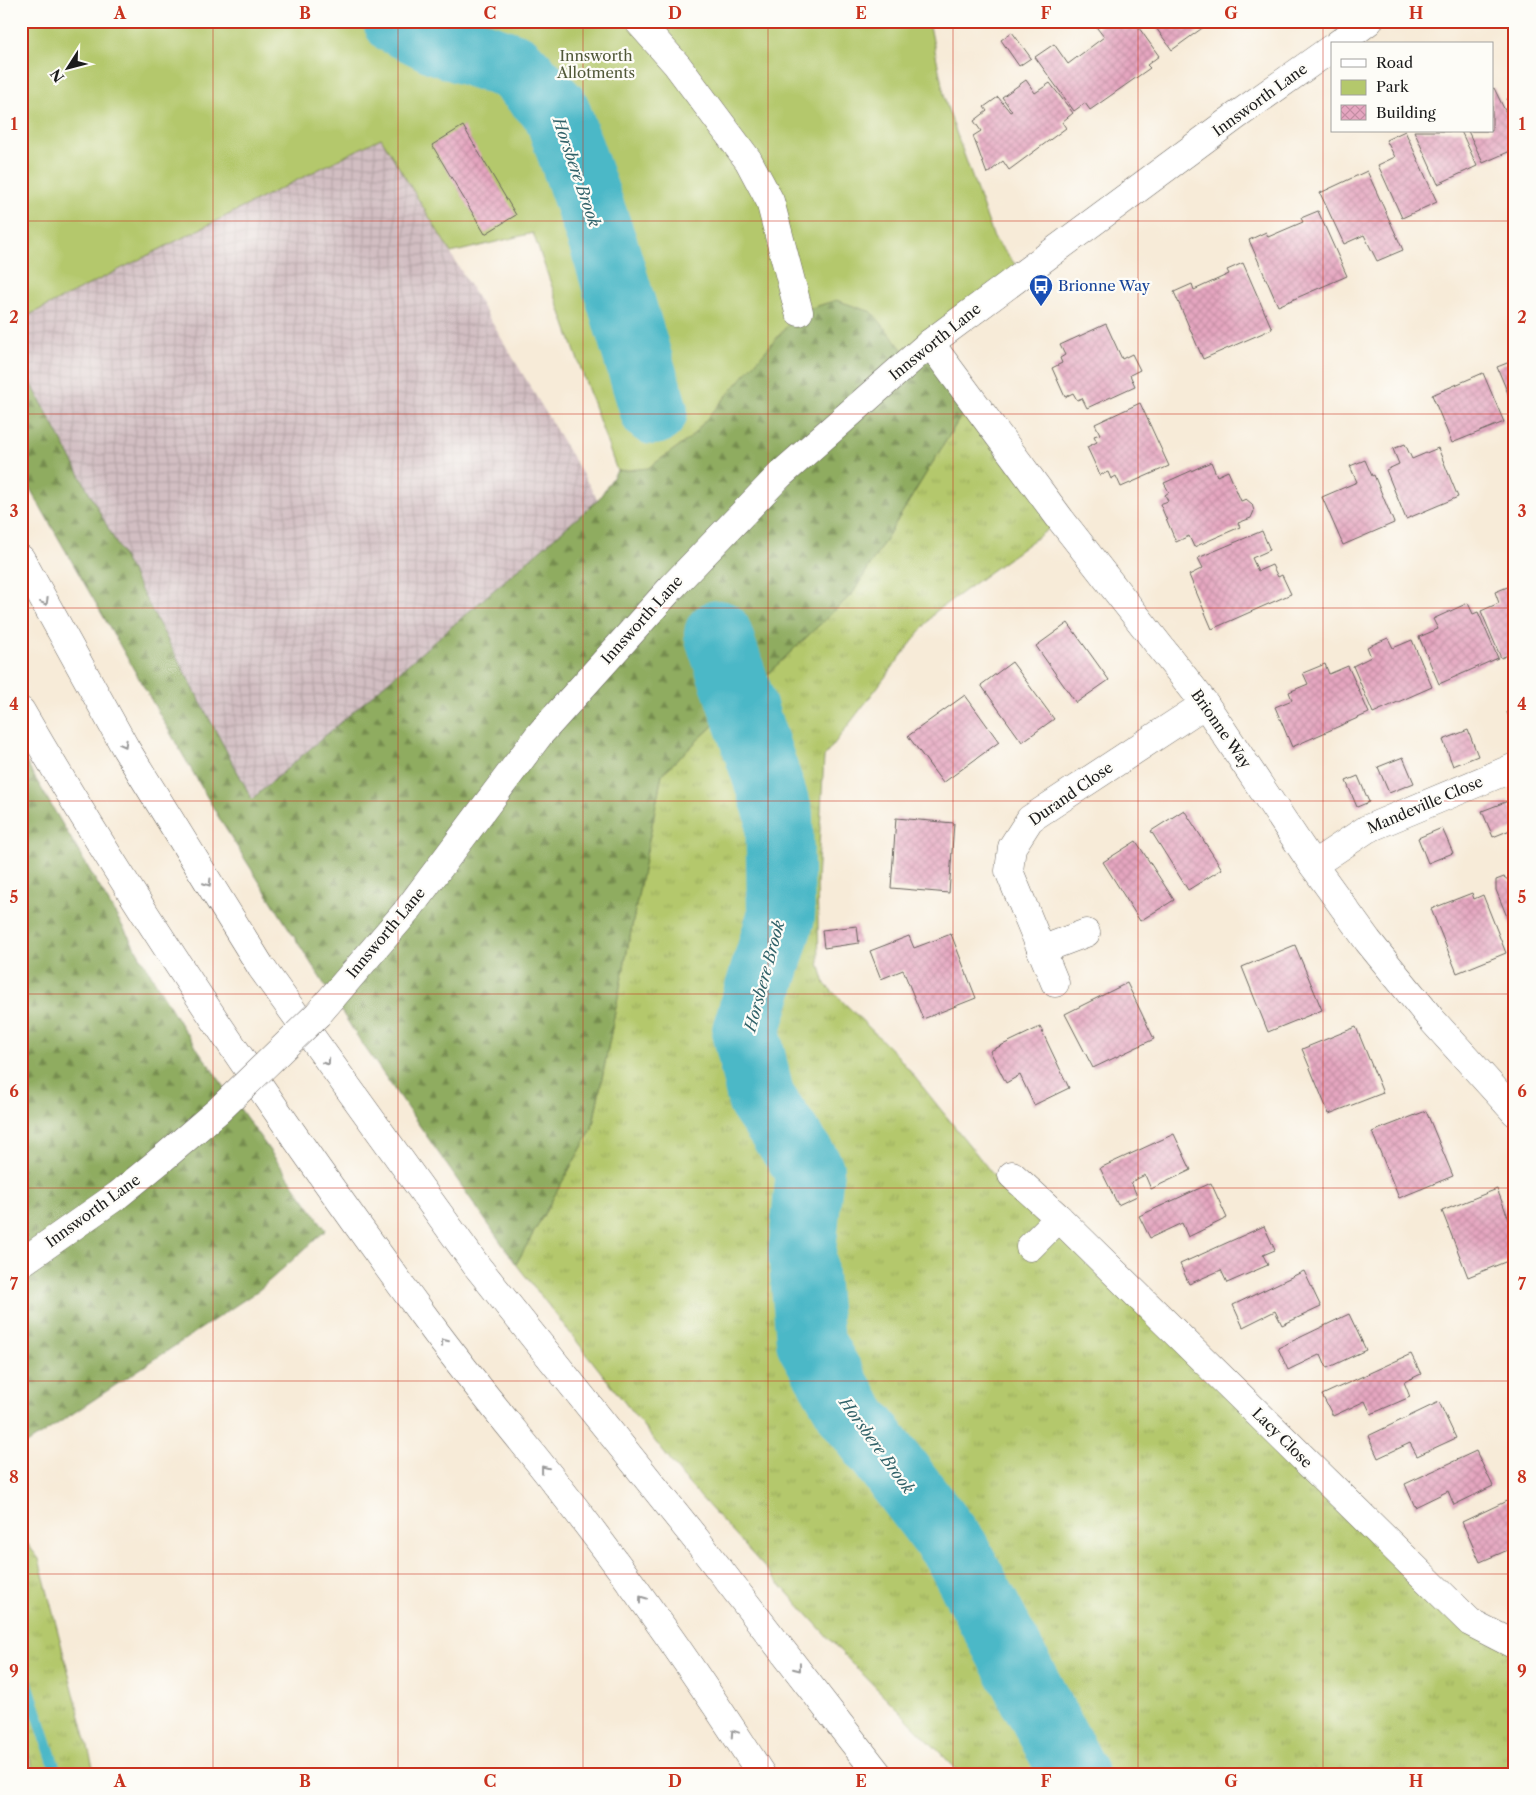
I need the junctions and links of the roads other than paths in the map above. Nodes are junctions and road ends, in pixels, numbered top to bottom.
1 (638, 21) edge
2 (1370, 21) edge
3 (1341, 42) edge
4 (1331, 49) edge
5 (799, 312) dead end
6 (930, 343) junction
7 (21, 559) edge
8 (1205, 704) junction
9 (21, 711) edge
10 (1515, 767) edge
11 (1313, 865) junction
12 (1086, 933) dead end
13 (1041, 950) junction
14 (1055, 983) dead end
15 (1515, 1112) edge
16 (1012, 1175) dead end
17 (1059, 1218) junction
18 (1030, 1247) dead end
19 (21, 1263) edge
20 (1515, 1645) edge
21 (760, 1774) edge
22 (878, 1774) edge

1 - 5 main road
2 - 3 main road
4 - 6 main road, Innsworth Lane
6 - 8 main road, Brionne Way
6 - 19 main road, Innsworth Lane, bridge
7 -> 22 main road
8 - 11 main road, Brionne Way
8 - 13 main road, Durand Close
21 -> 9 main road
10 - 11 main road, Mandeville Close
11 - 15 main road, Brionne Way
12 - 13 main road
13 - 14 main road, Durand Close
16 - 17 main road, Lacy Close
17 - 18 main road
17 - 20 main road, Lacy Close

